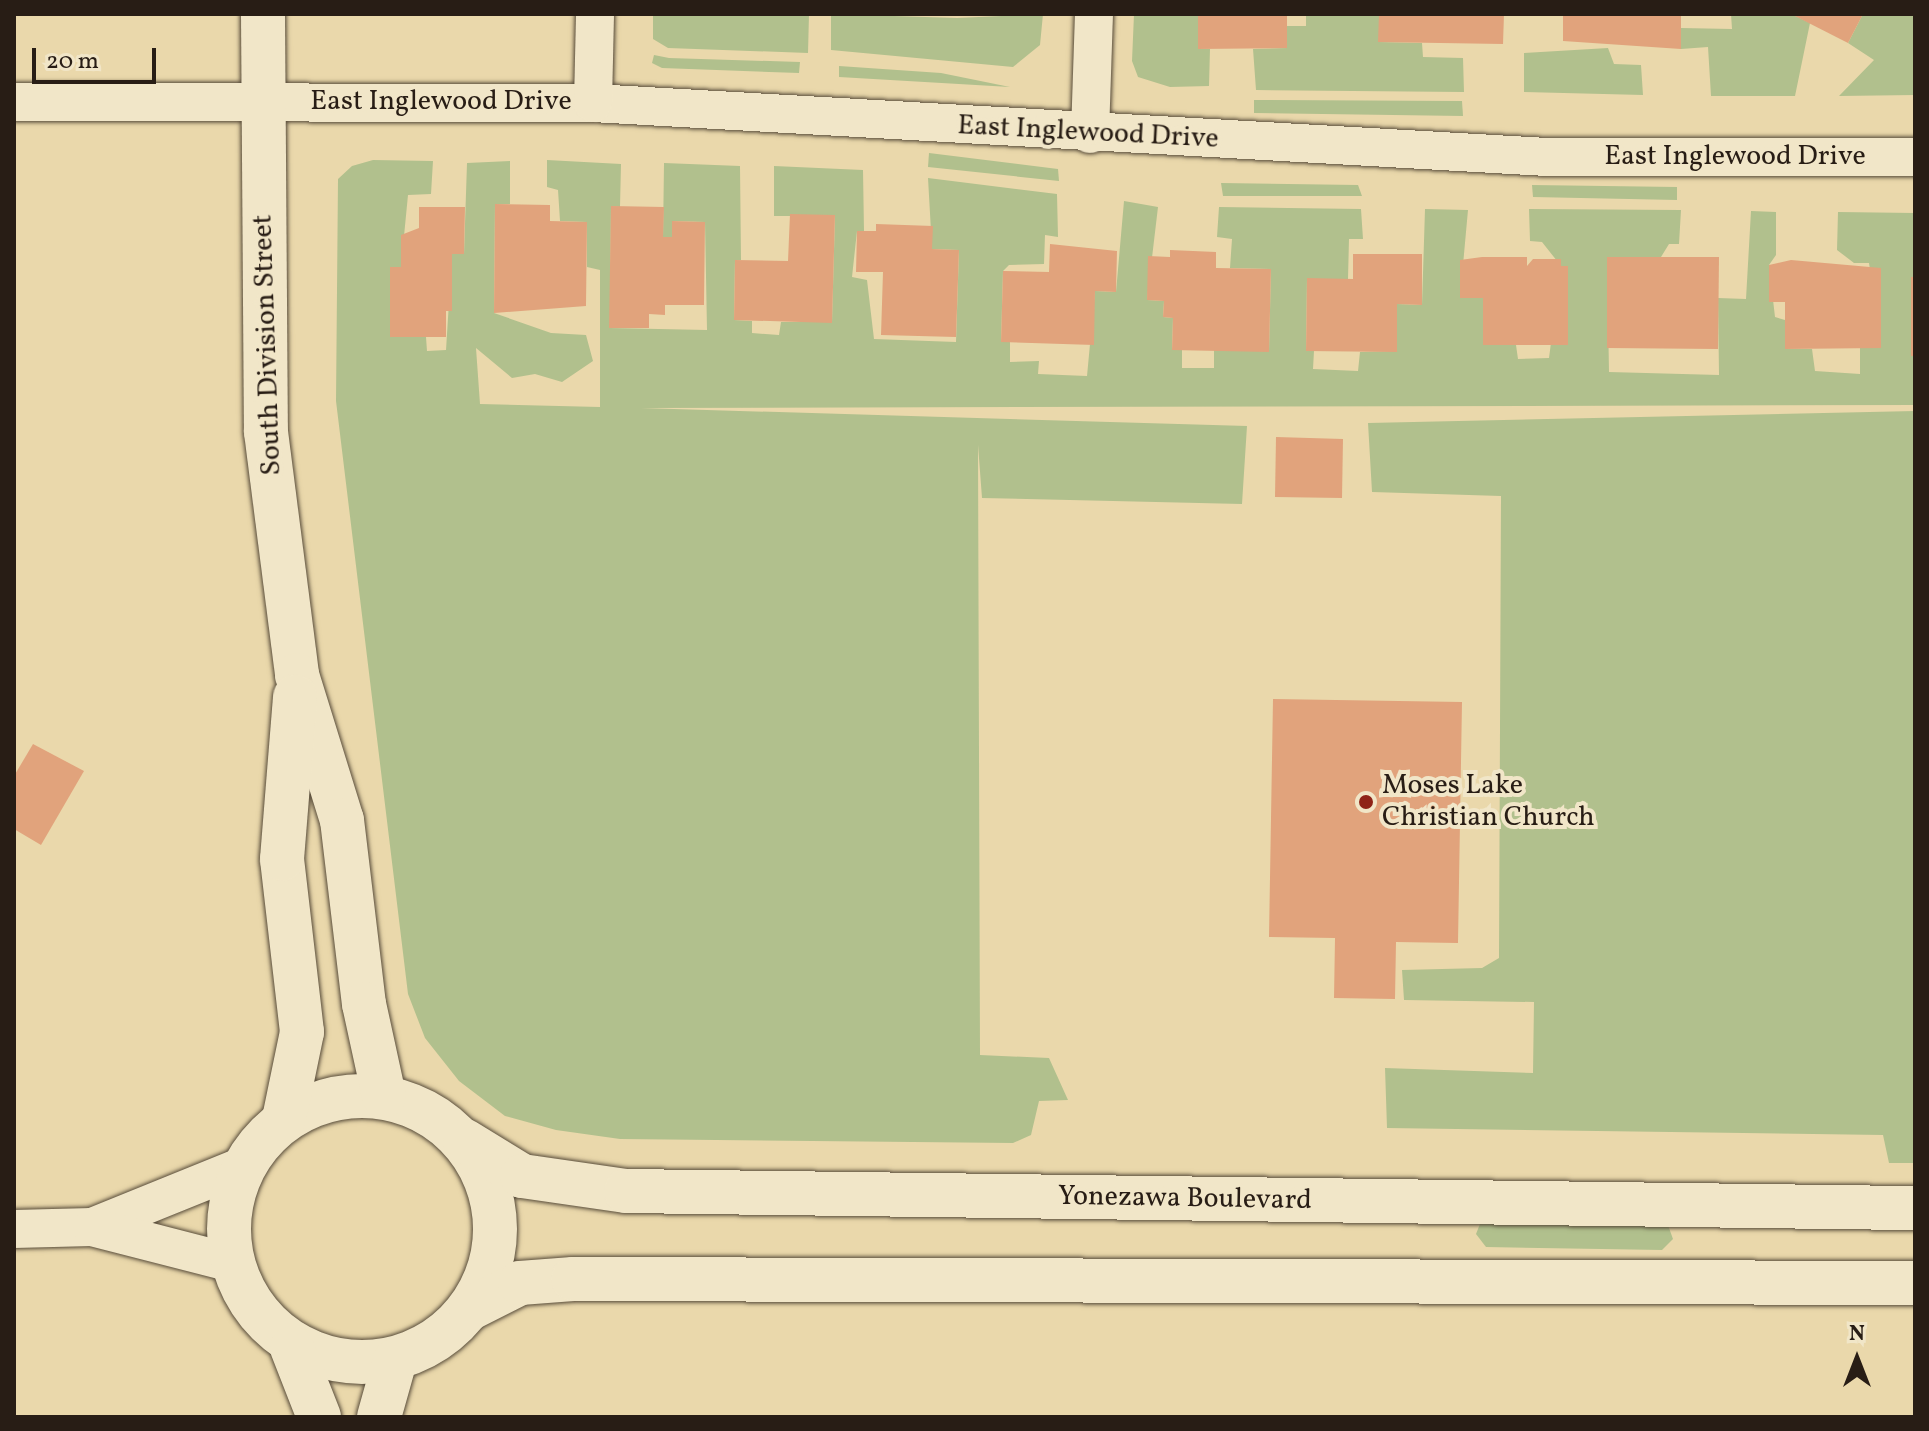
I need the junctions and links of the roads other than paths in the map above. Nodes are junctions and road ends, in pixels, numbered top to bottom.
1 (263, 14) edge
2 (595, 14) edge
3 (1094, 14) edge
4 (262, 100) junction
5 (14, 102) edge
6 (593, 103) junction
7 (1090, 134) junction
8 (1915, 157) edge
9 (297, 675) junction
10 (384, 1096) junction
11 (284, 1119) junction
12 (465, 1141) junction
13 (243, 1166) junction
14 (1915, 1208) edge
15 (92, 1227) junction
16 (14, 1229) edge
17 (232, 1263) junction
18 (1915, 1283) edge
19 (471, 1308) junction
20 (292, 1348) junction
21 (395, 1360) junction
22 (319, 1417) edge
23 (379, 1417) edge

1 - 4 street, South Division Street
2 - 6 street
3 - 7 street
4 - 5 street, East Inglewood Drive
4 - 6 street, East Inglewood Drive
4 - 9 street, South Division Street
6 - 7 street, East Inglewood Drive
7 - 8 street, East Inglewood Drive
9 - 10 street, South Division Street
9 - 11 street, South Division Street
10 - 11 street
10 - 12 street
11 - 13 street
12 - 14 street, Yonezawa Boulevard
12 - 19 street
13 - 15 street
13 - 17 street
15 - 16 street
15 - 17 street
17 - 20 street
18 - 19 street
19 - 21 street
20 - 21 street
20 - 22 street
21 - 23 street

